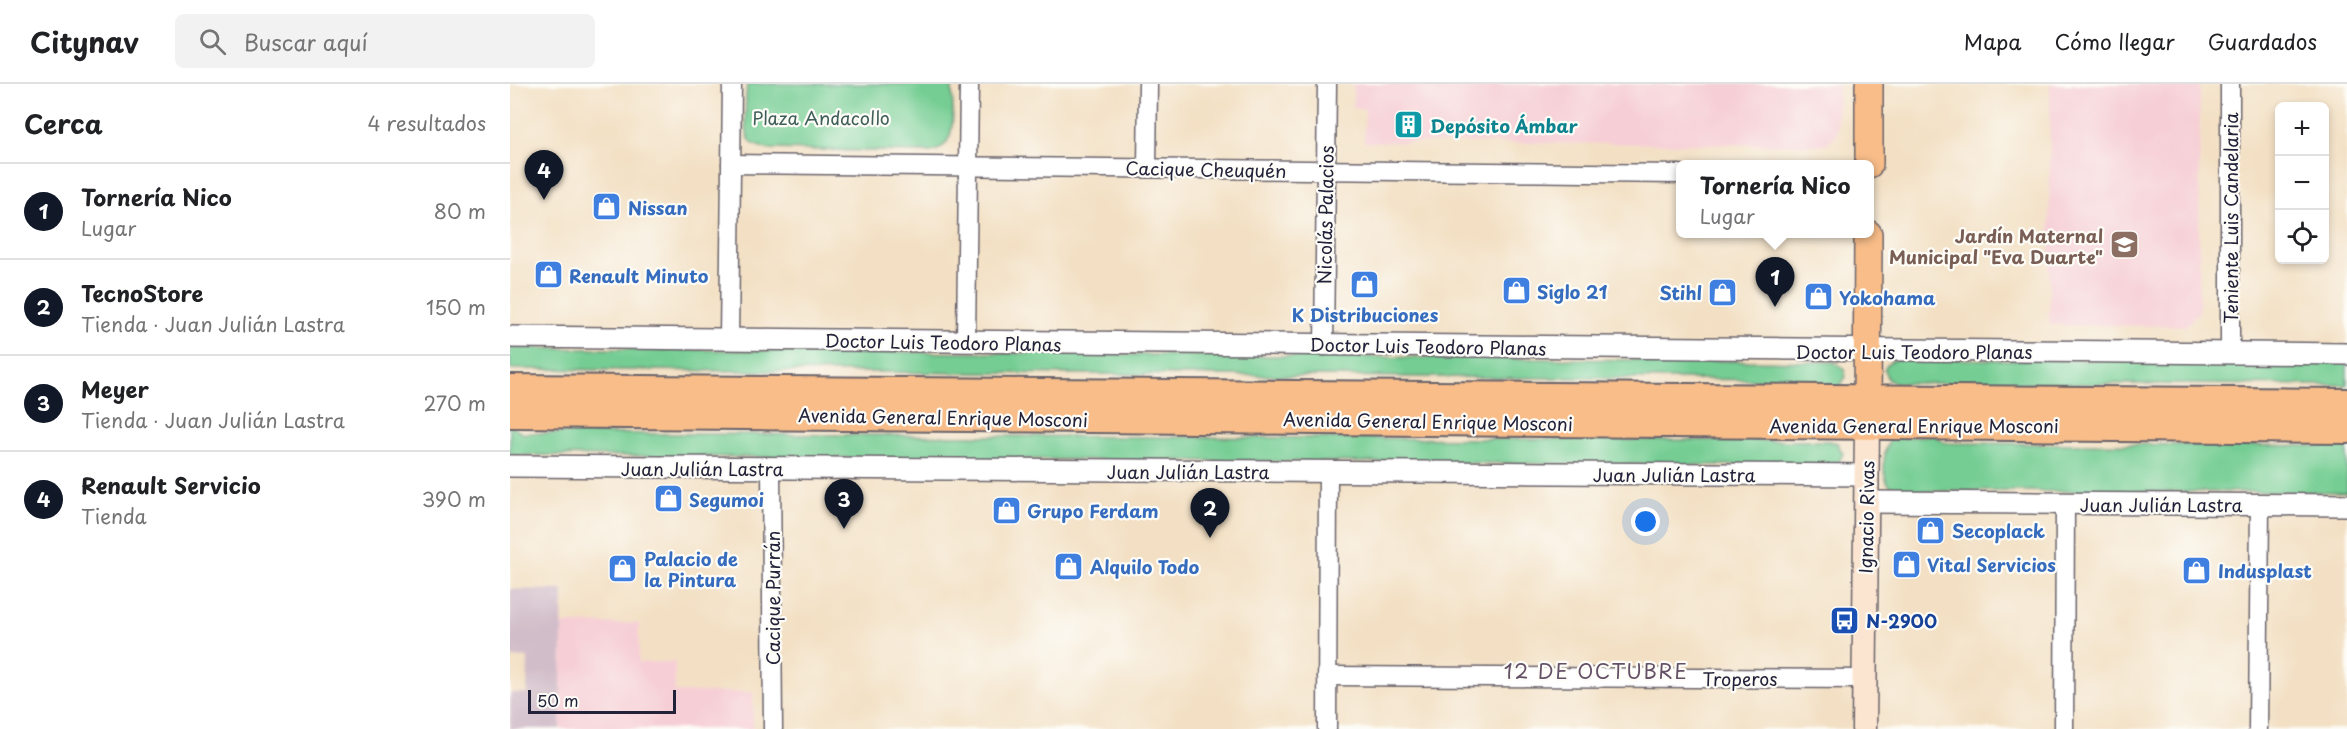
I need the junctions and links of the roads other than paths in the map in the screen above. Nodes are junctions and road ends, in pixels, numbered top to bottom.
1 (732, 84) edge
2 (969, 84) edge
3 (1148, 84) edge
4 (1327, 84) edge
5 (1869, 84) edge
6 (2230, 84) edge
7 (1869, 160) edge
8 (731, 164) junction
9 (968, 166) junction
10 (1147, 168) junction
11 (1326, 170) junction
12 (1676, 174) edge
13 (1868, 238) edge
14 (510, 338) edge
15 (729, 340) junction
16 (966, 342) junction
17 (1324, 345) junction
18 (1868, 351) junction
19 (2230, 353) junction
20 (2347, 354) edge
21 (510, 389) edge
22 (2347, 403) edge
23 (510, 412) edge
24 (1867, 412) junction
25 (2347, 429) edge
26 (510, 466) edge
27 (771, 468) junction
28 (1328, 472) junction
29 (1867, 475) junction
30 (1866, 502) junction
31 (2065, 503) junction
32 (2260, 504) junction
33 (2347, 505) edge
34 (1327, 676) junction
35 (1864, 679) junction
36 (773, 729) edge
37 (1327, 729) edge
38 (1864, 729) edge
39 (2064, 729) edge
40 (2258, 729) edge

1 - 8 street
2 - 9 street
3 - 10 street
4 - 11 street, Nicolás Palacios
5 - 7 main road
6 - 19 street, Teniente Luis Candelaria
8 - 9 street, Cacique Cheuquén
8 - 15 street
9 - 10 street, Cacique Cheuquén
9 - 16 street
10 - 11 street, Cacique Cheuquén
11 - 12 street, Cacique Cheuquén
11 - 17 street, Nicolás Palacios
13 - 18 main road, Ignacio Rivas
14 - 15 street, Doctor Luis Teodoro Planas
15 - 16 street, Doctor Luis Teodoro Planas
16 - 17 street, Doctor Luis Teodoro Planas
17 - 18 street, Doctor Luis Teodoro Planas
18 - 19 street, Doctor Luis Teodoro Planas
18 - 24 main road, Ignacio Rivas
19 - 20 street, Doctor Luis Teodoro Planas
21 - 24 highway, Avenida General Enrique Mosconi
22 - 24 highway, Avenida General Enrique Mosconi
23 - 24 highway, Avenida General Enrique Mosconi
24 - 25 highway, Avenida General Enrique Mosconi
24 - 29 main road, Ignacio Rivas
26 - 27 street, Juan Julián Lastra
27 - 28 street, Juan Julián Lastra
27 - 36 street, Cacique Purrán
28 - 29 street, Juan Julián Lastra
28 - 34 street
29 - 30 main road, Ignacio Rivas
30 - 31 street, Juan Julián Lastra
30 - 35 main road, Ignacio Rivas
31 - 32 street, Juan Julián Lastra
31 - 39 street
32 - 33 street, Juan Julián Lastra
32 - 40 street
34 - 35 street, Troperos
34 - 37 street
35 - 38 main road, Ignacio Rivas

